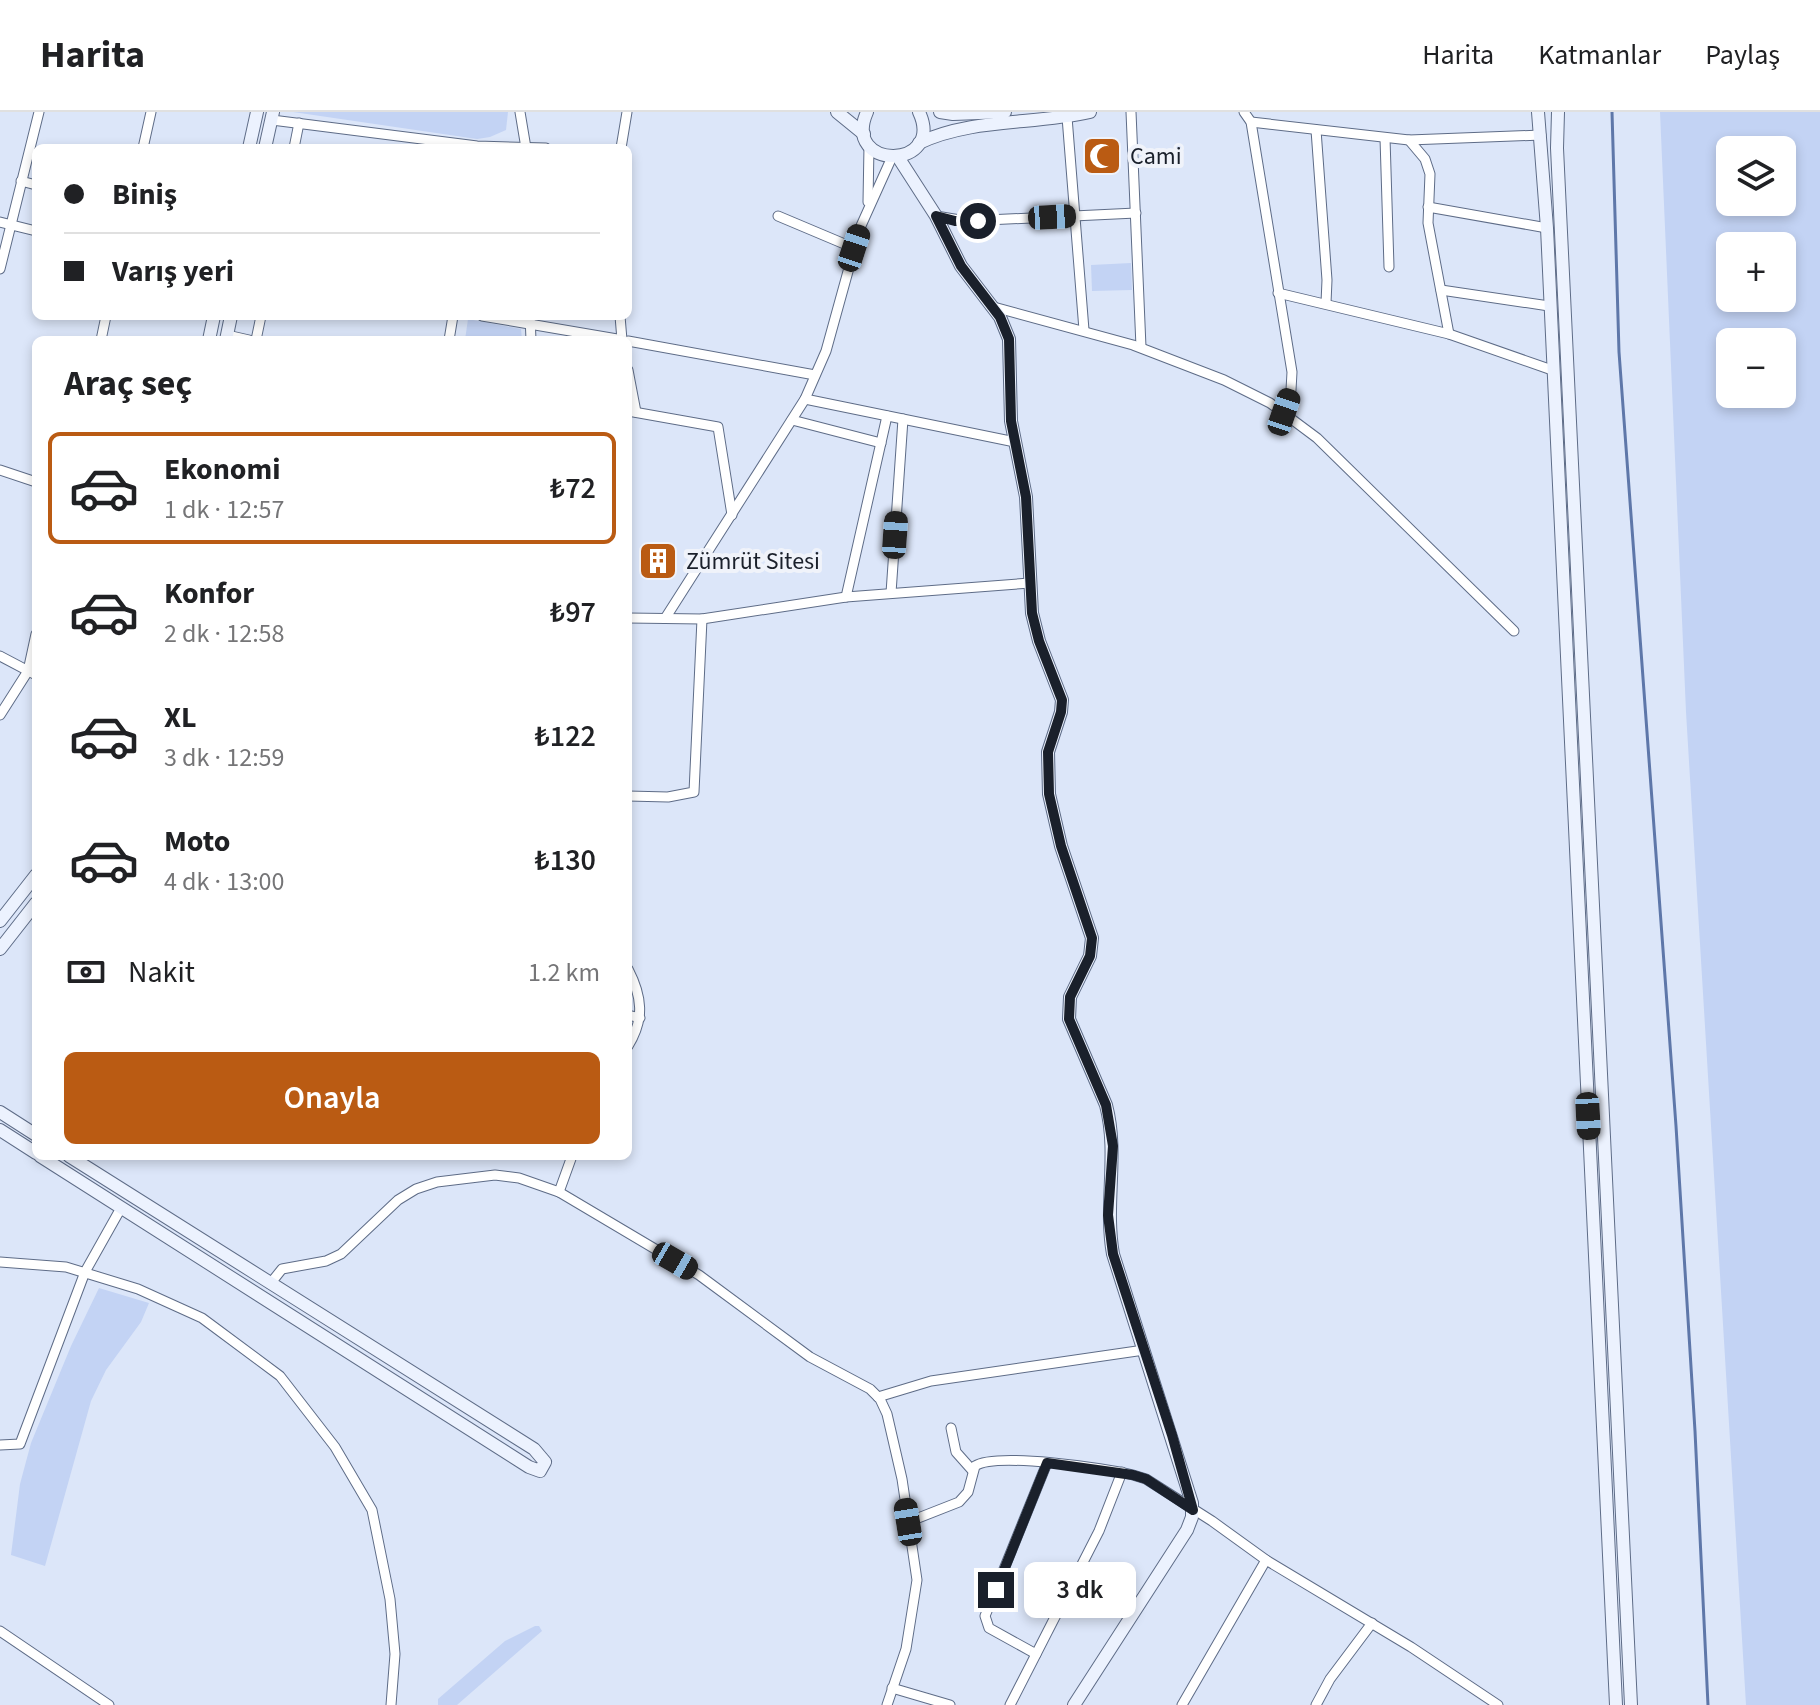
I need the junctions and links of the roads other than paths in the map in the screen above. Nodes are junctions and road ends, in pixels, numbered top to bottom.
1 (39, 112) edge
2 (151, 112) edge
3 (257, 112) edge
4 (520, 112) edge
5 (627, 112) edge
6 (837, 112) edge
7 (867, 112) edge
8 (919, 112) edge
9 (940, 112) edge
10 (1005, 112) edge
11 (1090, 112) edge
12 (1131, 112) edge
13 (1244, 112) edge
14 (1538, 112) edge
15 (1558, 112) edge
16 (272, 116) edge
17 (1067, 117) junction
18 (1251, 122) junction
19 (299, 123) junction
20 (1316, 130) junction
21 (1541, 135) junction
22 (1385, 138) junction
23 (867, 140) junction
24 (1409, 140) junction
25 (919, 143) junction
26 (144, 144) edge
27 (250, 144) edge
28 (266, 144) edge
29 (295, 144) edge
30 (462, 144) edge
31 (525, 144) edge
32 (622, 144) edge
33 (895, 157) junction
34 (21, 181) junction
35 (32, 184) edge
36 (1428, 207) junction
37 (867, 209) junction
38 (1136, 213) junction
39 (1076, 215) junction
40 (778, 216) dead end
41 (936, 216) junction
42 (5, 223) edge
43 (1547, 228) junction
44 (32, 230) edge
45 (854, 248) junction
46 (1389, 267) dead end
47 (0, 269) edge
48 (1441, 290) junction
49 (1278, 293) junction
50 (1326, 303) junction
51 (990, 306) junction
52 (1549, 306) junction
53 (530, 320) edge
54 (1084, 330) junction
55 (1449, 334) junction
56 (605, 336) edge
57 (632, 341) edge
58 (1141, 347) junction
59 (1552, 370) junction
60 (815, 375) junction
61 (805, 399) junction
62 (632, 411) edge
63 (1284, 412) junction
64 (887, 416) junction
65 (903, 419) junction
66 (792, 420) junction
67 (1015, 442) junction
68 (881, 443) junction
69 (0, 470) edge
70 (32, 481) edge
71 (732, 516) junction
72 (1030, 583) junction
73 (891, 593) junction
74 (846, 597) junction
75 (666, 617) junction
76 (632, 618) edge
77 (702, 619) junction
78 (1514, 631) dead end
79 (0, 656) edge
80 (32, 673) edge
81 (0, 715) edge
82 (632, 796) edge
83 (32, 880) edge
84 (32, 908) edge
85 (0, 921) edge
86 (0, 949) edge
87 (632, 980) edge
88 (632, 1016) edge
89 (640, 1018) junction
90 (632, 1037) edge
91 (0, 1112) edge
92 (0, 1130) edge
93 (32, 1132) edge
94 (32, 1151) edge
95 (46, 1160) edge
96 (75, 1160) edge
97 (571, 1160) edge
98 (559, 1192) junction
99 (121, 1208) junction
100 (0, 1262) edge
101 (85, 1272) junction
102 (270, 1284) junction
103 (1144, 1350) junction
104 (878, 1397) junction
105 (951, 1428) dead end
106 (0, 1445) edge
107 (1047, 1463) junction
108 (972, 1470) junction
109 (1122, 1472) junction
110 (1193, 1510) junction
111 (908, 1522) junction
112 (1266, 1560) junction
113 (1372, 1623) junction
114 (0, 1631) edge
115 (1036, 1654) junction
116 (892, 1688) junction
117 (109, 1705) edge
118 (391, 1705) edge
119 (887, 1705) edge
120 (950, 1705) edge
121 (1010, 1705) edge
122 (1074, 1705) edge
123 (1182, 1705) edge
124 (1316, 1705) edge
125 (1498, 1705) edge
126 (1616, 1705) edge
127 (1631, 1705) edge

1 - 34 street
2 - 26 street
3 - 27 street
4 - 31 street
5 - 32 street
6 - 23 street
7 - 23 street
8 - 25 street
9 - 10 street
11 - 17 street
12 - 38 street
13 - 18 street
14 - 21 street
15 - 127 street
16 - 19 street
16 - 28 street
17 - 25 street
17 - 39 street
18 - 20 street
18 - 49 street
19 - 29 street
19 - 30 street
20 - 22 street
20 - 50 street
21 - 24 street
21 - 43 street
22 - 24 street
22 - 46 street
23 - 33 street
23 - 37 street
24 - 36 street
25 - 33 street
33 - 37 street
33 - 41 street
34 - 35 street
34 - 42 street
36 - 43 street
36 - 48 street
37 - 45 street
38 - 39 street
38 - 58 street
39 - 41 street
39 - 54 street
40 - 45 street
41 - 51 street
42 - 44 street
42 - 47 street
43 - 52 street
45 - 60 street
48 - 52 street
48 - 55 street
49 - 50 street
49 - 63 street
50 - 55 street
51 - 54 street
51 - 67 street
52 - 59 street
53 - 56 street
54 - 58 street
55 - 59 street
57 - 60 street
58 - 63 street
59 - 126 street
60 - 61 street
61 - 64 street
61 - 66 street
62 - 71 street
63 - 78 street
64 - 65 street
64 - 68 street
65 - 67 street
65 - 73 street
66 - 68 street
66 - 71 street
67 - 72 street
68 - 74 street
69 - 70 street
71 - 75 street
72 - 73 street
72 - 103 street
73 - 74 street
74 - 77 street
75 - 76 street
75 - 77 street
77 - 82 street
79 - 80 street
80 - 81 street
83 - 85 street
84 - 86 street
87 - 89 street
88 - 89 street
89 - 90 street
91 - 93 street
92 - 94 street
95 - 99 street
96 - 102 street
97 - 98 street
98 - 102 street
98 - 104 street
99 - 101 street
99 - 102 street
100 - 101 street
101 - 106 street
101 - 118 street
103 - 104 street
103 - 110 street
104 - 111 street
105 - 108 street
107 - 108 street
107 - 109 street
107 - 115 street
108 - 111 street
109 - 110 street
109 - 115 street
110 - 112 street
110 - 122 street
111 - 116 street
112 - 113 street
112 - 123 street
113 - 124 street
113 - 125 street
114 - 117 street
115 - 121 street
116 - 119 street
116 - 120 street

